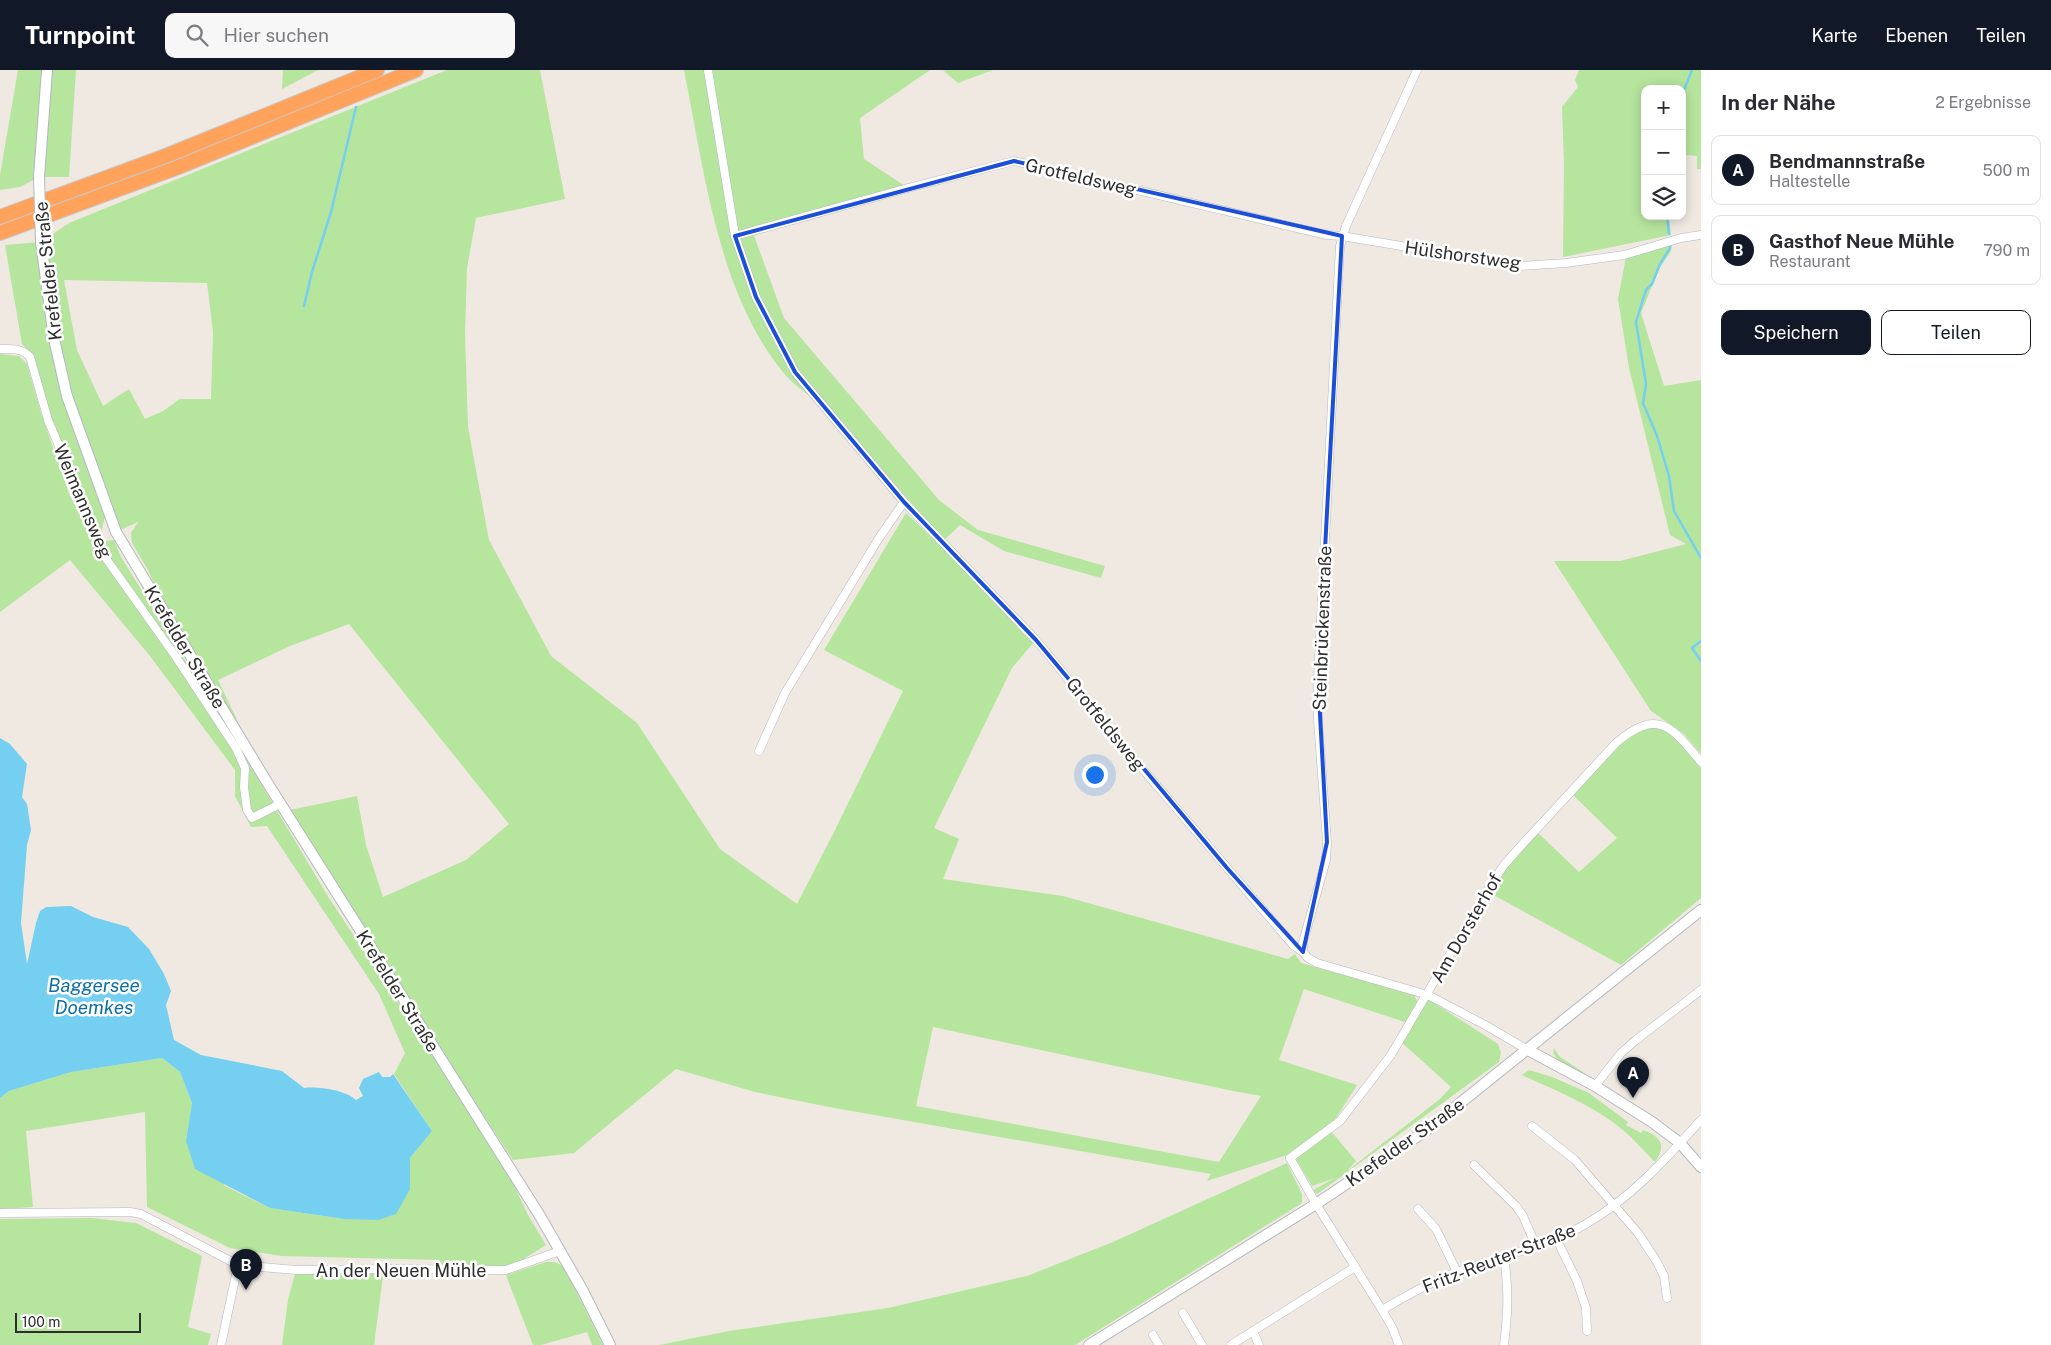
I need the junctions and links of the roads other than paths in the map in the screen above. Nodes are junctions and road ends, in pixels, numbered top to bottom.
1 (47, 70) edge
2 (377, 70) edge
3 (416, 70) edge
4 (708, 70) edge
5 (1417, 70) edge
6 (0, 216) edge
7 (0, 232) edge
8 (1701, 235) edge
9 (735, 236) junction
10 (1342, 236) junction
11 (0, 349) edge
12 (904, 502) junction
13 (759, 752) dead end
14 (1701, 762) edge
15 (280, 804) junction
16 (1701, 910) edge
17 (1303, 952) junction
18 (1701, 990) edge
19 (1428, 995) junction
20 (1528, 1050) junction
21 (1595, 1086) junction
22 (1701, 1120) edge
23 (1532, 1126) dead end
24 (1680, 1143) junction
25 (1474, 1164) dead end
26 (1701, 1166) edge
27 (1316, 1204) junction
28 (1615, 1206) junction
29 (1418, 1209) dead end
30 (0, 1213) edge
31 (1556, 1238) junction
32 (1536, 1246) junction
33 (560, 1251) junction
34 (1504, 1257) junction
35 (238, 1265) junction
36 (1356, 1267) junction
37 (1457, 1272) junction
38 (1667, 1298) dead end
39 (1382, 1310) junction
40 (1183, 1313) dead end
41 (1587, 1331) dead end
42 (1253, 1332) junction
43 (1153, 1335) dead end
44 (221, 1345) edge
45 (610, 1345) edge
46 (1089, 1345) edge
47 (1159, 1345) edge
48 (1202, 1345) edge
49 (1231, 1345) edge
50 (1259, 1345) edge
51 (1399, 1345) edge
52 (1504, 1345) edge

1 - 15 main road, Krefelder Straße, bridge
2 - 6 highway
3 - 7 highway
4 - 9 street, Grotfeldsweg
5 - 10 street, Steinbrückenstraße
8 - 10 street, Hülshorstweg
9 - 10 street, Grotfeldsweg
9 - 12 street, Grotfeldsweg
10 - 17 street, Steinbrückenstraße
11 - 15 street, Weimannsweg
12 - 13 street
12 - 17 street, Grotfeldsweg
14 - 19 street, Am Dorsterhof
15 - 33 main road, Krefelder Straße
16 - 20 main road, Krefelder Straße
17 - 19 street
18 - 21 street
19 - 20 street
19 - 27 street, Am Dorsterhof
20 - 21 main road
20 - 27 main road, Krefelder Straße
21 - 24 main road
22 - 24 street, Fritz-Reuter-Straße
23 - 28 street
24 - 26 main road
24 - 28 street, Fritz-Reuter-Straße
25 - 32 street
27 - 36 street
27 - 46 main road, Krefelder Straße
28 - 31 street, Fritz-Reuter-Straße
28 - 38 street
29 - 37 street
30 - 35 street, An der Neuen Mühle
31 - 32 street, Fritz-Reuter-Straße
31 - 41 street
32 - 34 street, Fritz-Reuter-Straße
33 - 35 street, An der Neuen Mühle
33 - 45 main road, Krefelder Straße
34 - 37 street, Fritz-Reuter-Straße
34 - 52 street
35 - 44 street
36 - 39 street
36 - 42 street
37 - 39 street, Fritz-Reuter-Straße
39 - 51 street
40 - 48 street
42 - 49 street
42 - 50 street
43 - 47 street

